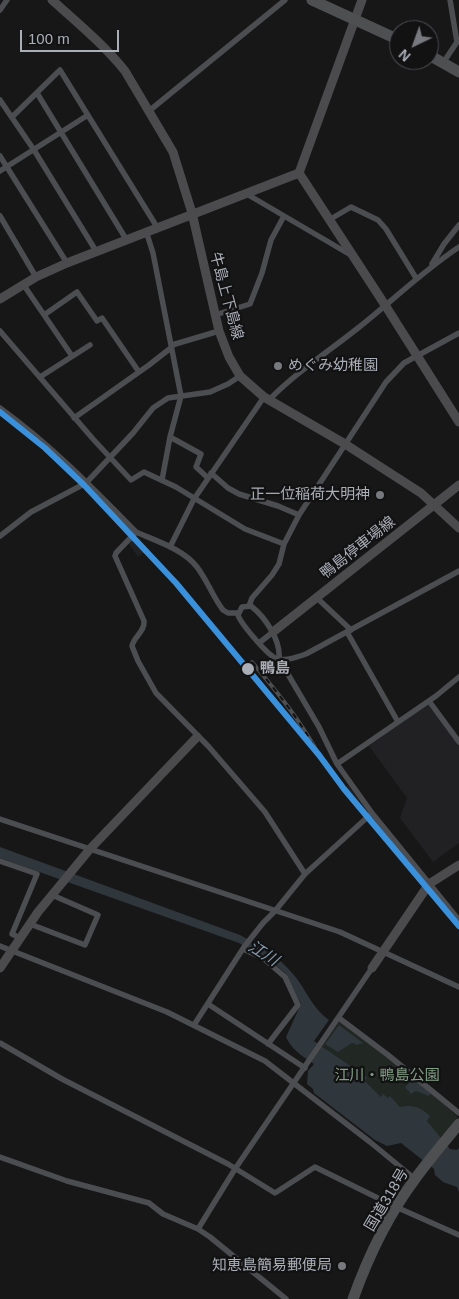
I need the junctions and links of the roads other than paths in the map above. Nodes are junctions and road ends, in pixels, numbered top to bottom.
1 (7, 0) edge
2 (52, 0) edge
3 (285, 0) edge
4 (312, 0) edge
5 (362, 0) edge
6 (450, 0) edge
7 (329, 3) edge
8 (0, 10) edge
9 (355, 19) junction
10 (389, 35) edge
11 (458, 42) edge
12 (439, 60) edge
13 (443, 62) junction
14 (459, 72) edge
15 (36, 92) junction
16 (0, 100) edge
17 (149, 111) junction
18 (88, 115) junction
19 (12, 117) junction
20 (62, 132) junction
21 (34, 150) junction
22 (0, 156) edge
23 (7, 167) junction
24 (0, 171) edge
25 (299, 173) junction
26 (244, 193) junction
27 (192, 213) junction
28 (0, 216) edge
29 (284, 216) junction
30 (330, 220) junction
31 (459, 225) edge
32 (157, 227) junction
33 (146, 231) junction
34 (126, 239) junction
35 (459, 246) edge
36 (96, 251) junction
37 (353, 256) junction
38 (67, 263) junction
39 (431, 266) junction
40 (36, 277) junction
41 (416, 278) junction
42 (23, 284) junction
43 (0, 299) edge
44 (385, 305) junction
45 (44, 315) junction
46 (215, 315) junction
47 (0, 331) edge
48 (219, 331) junction
49 (459, 333) edge
50 (90, 345) dead end
51 (172, 346) junction
52 (72, 356) junction
53 (417, 356) junction
54 (139, 372) junction
55 (240, 376) junction
56 (40, 377) junction
57 (182, 396) junction
58 (266, 399) junction
59 (0, 408) edge
60 (74, 418) junction
61 (459, 422) edge
62 (170, 437) junction
63 (345, 444) junction
64 (110, 457) junction
65 (210, 476) junction
66 (162, 480) junction
67 (88, 482) junction
68 (459, 485) edge
69 (194, 499) junction
70 (434, 505) junction
71 (299, 515) junction
72 (459, 528) edge
73 (136, 532) junction
74 (0, 536) edge
75 (284, 544) junction
76 (170, 547) junction
77 (459, 571) edge
78 (317, 598) junction
79 (248, 606) junction
80 (238, 613) junction
81 (349, 631) junction
82 (273, 632) junction
83 (259, 643) junction
84 (279, 659) junction
85 (459, 677) edge
86 (428, 701) junction
87 (398, 722) junction
88 (197, 737) junction
89 (459, 742) edge
90 (337, 764) junction
91 (372, 813) junction
92 (0, 819) edge
93 (90, 849) junction
94 (0, 861) edge
95 (459, 866) edge
96 (305, 874) junction
97 (429, 884) junction
98 (52, 896) junction
99 (275, 911) junction
100 (459, 920) edge
101 (30, 924) junction
102 (20, 938) junction
103 (0, 946) edge
104 (243, 948) junction
105 (11, 950) junction
106 (382, 952) junction
107 (0, 968) edge
108 (372, 968) joint
109 (459, 987) edge
110 (208, 1004) junction
111 (339, 1018) junction
112 (194, 1025) junction
113 (0, 1043) edge
114 (268, 1044) junction
115 (306, 1066) junction
116 (295, 1083) junction
117 (459, 1113) edge
118 (459, 1124) edge
119 (0, 1157) edge
120 (235, 1169) junction
121 (415, 1179) junction
122 (396, 1207) junction
123 (198, 1229) junction
124 (459, 1235) edge
125 (286, 1299) edge
126 (353, 1299) edge

1 - 8 street
2 - 17 street, 牛島上下島線
3 - 17 street
4 - 7 highway
5 - 9 street
6 - 11 street
7 - 9 highway
9 - 10 highway
9 - 25 street
11 - 13 street
12 - 13 highway
13 - 14 highway
15 - 18 street
15 - 19 street
15 - 20 street
16 - 19 street
17 - 27 street, 牛島上下島線
18 - 20 street
18 - 32 street
19 - 21 street
20 - 21 street
20 - 34 street
21 - 23 street
21 - 36 street
22 - 23 street
23 - 24 street
23 - 38 street
25 - 26 street
25 - 30 street
26 - 27 street
26 - 29 street
27 - 32 street
27 - 46 street, 牛島上下島線
28 - 40 street
29 - 37 street
29 - 46 street
30 - 37 street
30 - 41 street
31 - 39 street
32 - 33 street
33 - 34 street
33 - 51 street
34 - 36 street
35 - 39 street
36 - 38 street
37 - 44 street
38 - 40 street
39 - 41 street
40 - 42 street
41 - 44 street
42 - 43 street
42 - 45 street
44 - 53 street
44 - 58 street
45 - 52 street
45 - 54 street
46 - 48 street, 牛島上下島線
47 - 56 street
48 - 51 street
48 - 55 street, 牛島上下島線
49 - 53 street
50 - 52 street
51 - 54 street
51 - 57 street
52 - 56 street
53 - 61 street
53 - 63 street
54 - 60 street
55 - 57 street
55 - 58 street, 牛島上下島線
56 - 60 street
57 - 62 street
57 - 64 street
58 - 63 street, 牛島上下島線
58 - 65 street
59 - 67 street
60 - 64 street
62 - 65 street
62 - 66 street
63 - 70 street, 牛島上下島線
63 - 71 street
64 - 66 street
64 - 67 street
65 - 69 street
65 - 71 street
66 - 69 street
67 - 73 street
67 - 74 street
68 - 70 street, 鴨島停車場線
69 - 75 street
69 - 76 street
70 - 72 street, 牛島上下島線
70 - 78 street, 鴨島停車場線
71 - 75 street
73 - 76 street
73 - 88 street
75 - 79 street
76 - 80 street
77 - 81 street
78 - 81 street
78 - 82 street, 鴨島停車場線
79 - 80 street
79 - 82 street
80 - 83 street
81 - 84 street
81 - 87 street
82 - 83 street
82 - 84 street
83 - 84 street
84 - 90 street
85 - 86 street
86 - 87 street
86 - 89 street
87 - 90 street
88 - 93 street
88 - 96 street
90 - 91 street
91 - 96 street
91 - 97 street
92 - 93 street
93 - 98 street
93 - 99 street
94 - 102 street
95 - 97 street
96 - 99 street
97 - 100 street
97 - 106 street
98 - 101 street
98 - 101 street
99 - 104 street
99 - 106 street
101 - 102 street
102 - 105 street
103 - 105 street
104 - 110 street
104 - 114 street
105 - 107 street
105 - 112 street
106 - 108 street
106 - 109 street
108 - 111 street
110 - 112 street
110 - 114 street
111 - 115 street
111 - 117 street
112 - 116 street
113 - 120 street
114 - 115 street
115 - 116 street
116 - 120 street
116 - 121 street
118 - 121 highway, 国道318号
119 - 123 street
120 - 122 street
120 - 123 street
121 - 122 highway, 国道318号
122 - 124 street
122 - 126 highway, 国道318号
123 - 125 street

